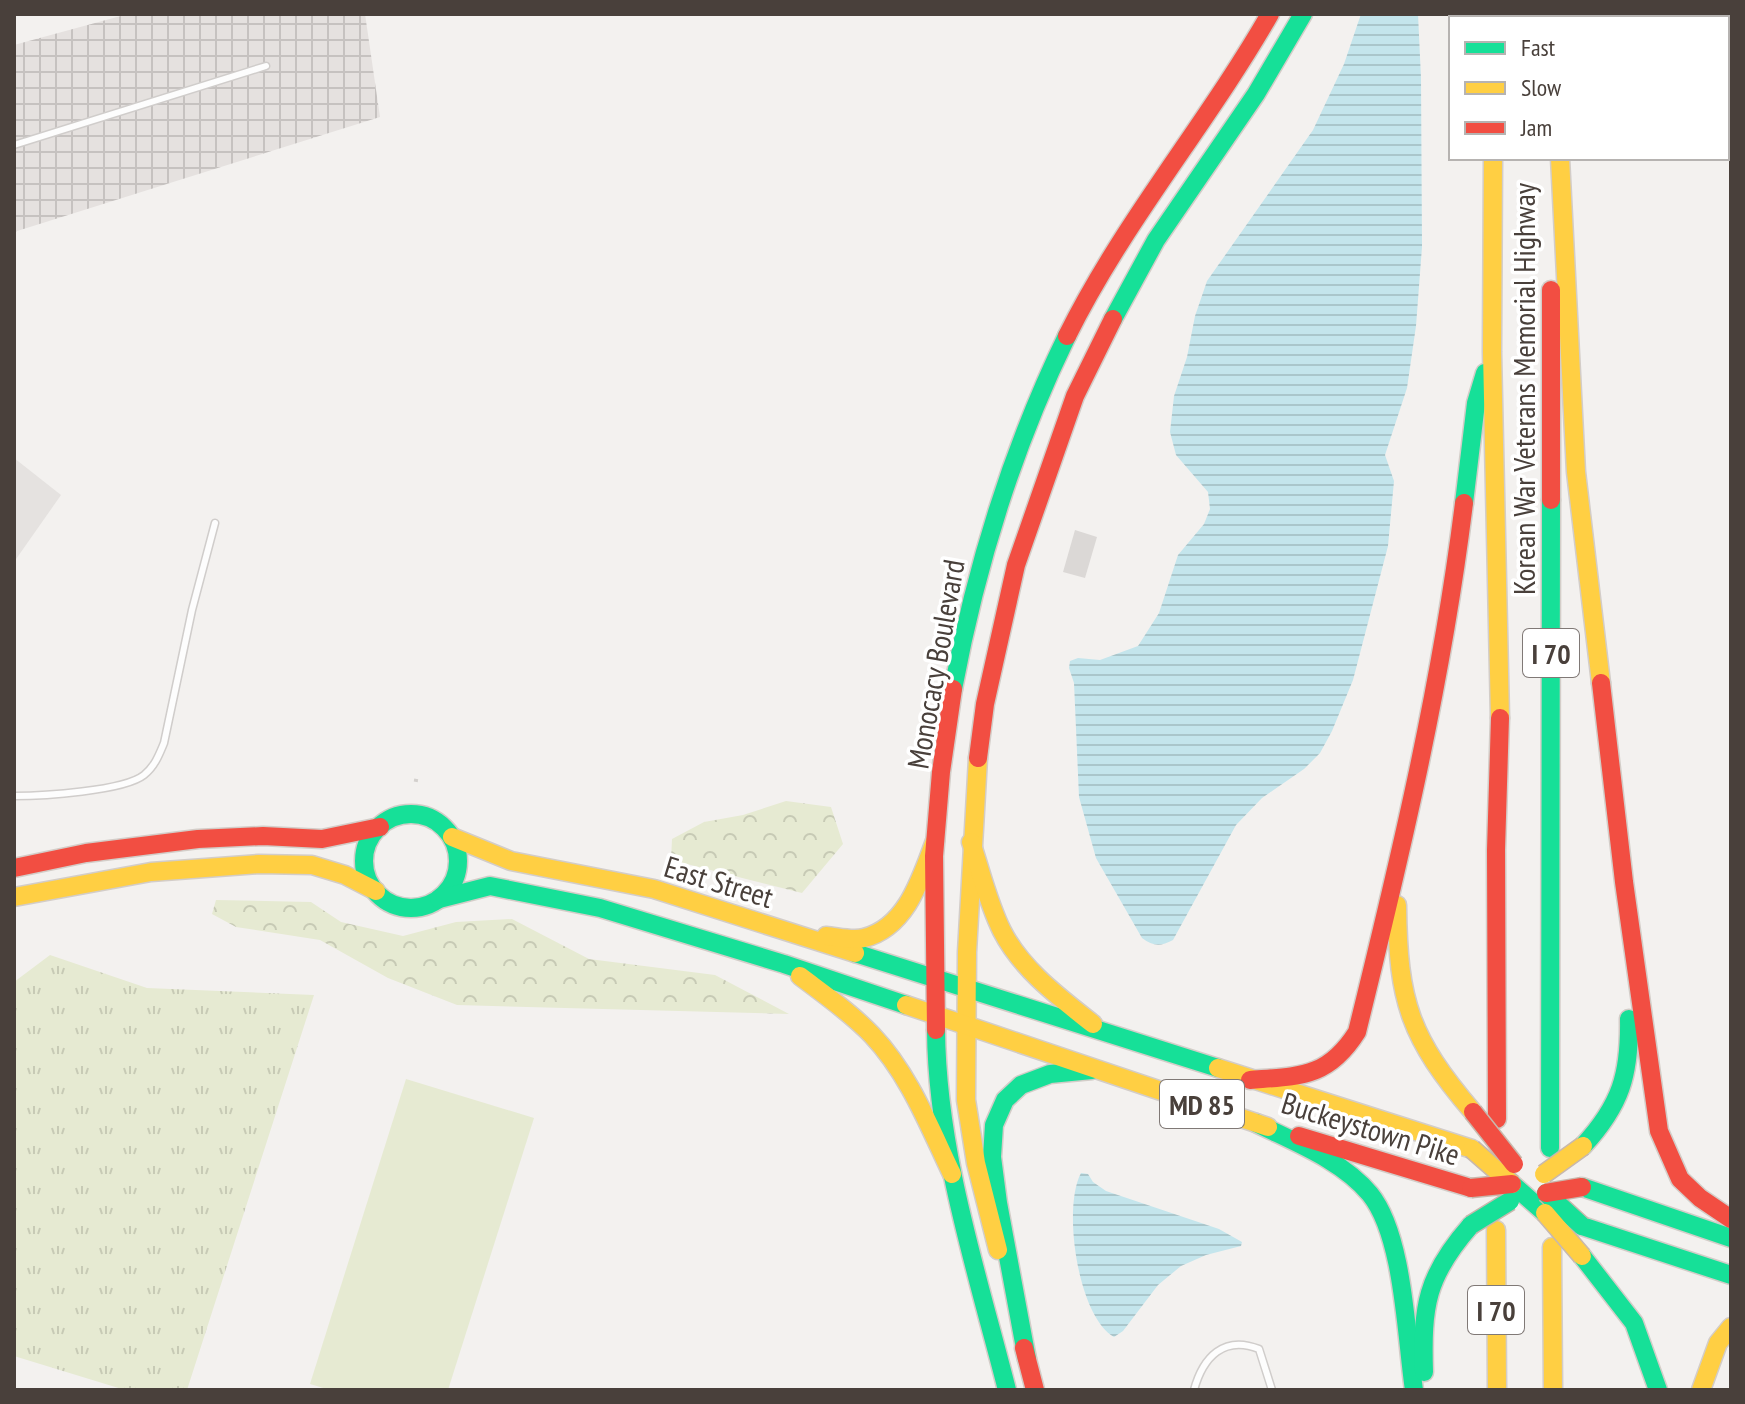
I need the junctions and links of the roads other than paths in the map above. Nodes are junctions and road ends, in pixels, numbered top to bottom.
1 (1270, 14) edge
2 (1303, 14) edge
3 (266, 66) dead end
4 (14, 145) edge
5 (1493, 160) edge
6 (1551, 160) edge
7 (1560, 160) edge
8 (1492, 352) junction
9 (215, 523) dead end
10 (14, 796) edge
11 (380, 827) junction
12 (452, 837) junction
13 (935, 841) junction
14 (971, 842) junction
15 (14, 868) edge
16 (1397, 871) junction
17 (1624, 882) junction
18 (376, 891) junction
19 (14, 897) edge
20 (439, 899) junction
21 (796, 935) junction
22 (784, 964) junction
23 (936, 979) junction
24 (967, 989) junction
25 (935, 1015) junction
26 (967, 1026) junction
27 (1105, 1034) junction
28 (1102, 1069) junction
29 (1250, 1080) junction
30 (1497, 1119) dead end
31 (1256, 1123) junction
32 (1550, 1148) dead end
33 (952, 1174) junction
34 (1524, 1187) junction
35 (1546, 1193) junction
36 (1731, 1219) edge
37 (1496, 1230) dead end
38 (1731, 1238) edge
39 (1552, 1247) dead end
40 (1731, 1275) edge
41 (1731, 1327) edge
42 (1027, 1359) junction
43 (1007, 1390) edge
44 (1035, 1390) edge
45 (1194, 1390) edge
46 (1272, 1390) edge
47 (1414, 1390) edge
48 (1424, 1390) edge
49 (1497, 1390) edge
50 (1553, 1390) edge
51 (1658, 1390) edge
52 (1701, 1390) edge

1 - 13 main road, Monocacy Boulevard
2 - 14 main road, Monocacy Boulevard
3 - 4 lane
5 - 8 main road, Korean War Veterans Memorial Highway / I 70
6 - 32 main road, Korean War Veterans Memorial Highway / I 70
7 - 17 main road
8 - 16 main road
8 - 30 main road, Korean War Veterans Memorial Highway / I 70
9 - 10 lane
11 - 12 main road
11 - 15 main road
11 - 18 main road
12 - 20 main road
12 - 21 main road, East Street
13 - 21 main road
13 - 23 main road, Monocacy Boulevard
14 - 24 main road, Monocacy Boulevard
14 - 27 main road
16 - 29 main road
16 - 34 main road, bridge
17 - 34 main road, bridge
17 - 36 main road
18 - 19 main road
18 - 20 main road
20 - 22 main road, East Street
21 - 23 main road, East Street
22 - 25 main road, East Street
22 - 33 main road
23 - 24 main road, East Street / MD 85
23 - 25 main road, Monocacy Boulevard
24 - 26 main road, Monocacy Boulevard
24 - 27 main road, Buckeystown Pike / MD 85
25 - 26 main road, Buckeystown Pike / MD 85
25 - 33 main road, Monocacy Boulevard
26 - 28 main road, Buckeystown Pike / MD 85
26 - 42 main road, Monocacy Boulevard
27 - 29 main road, Buckeystown Pike / MD 85
28 - 31 main road, Buckeystown Pike / MD 85
28 - 42 main road
29 - 34 main road, Buckeystown Pike / MD 85, bridge
31 - 34 main road, Buckeystown Pike / MD 85, bridge
31 - 47 main road
33 - 43 main road, Monocacy Boulevard
34 - 35 main road
34 - 48 main road, bridge
34 - 51 main road, bridge
35 - 38 main road, bridge
35 - 40 main road, bridge
37 - 49 main road, I 70
39 - 50 main road, I 70
41 - 52 main road
42 - 44 main road, Monocacy Boulevard
45 - 46 lane

